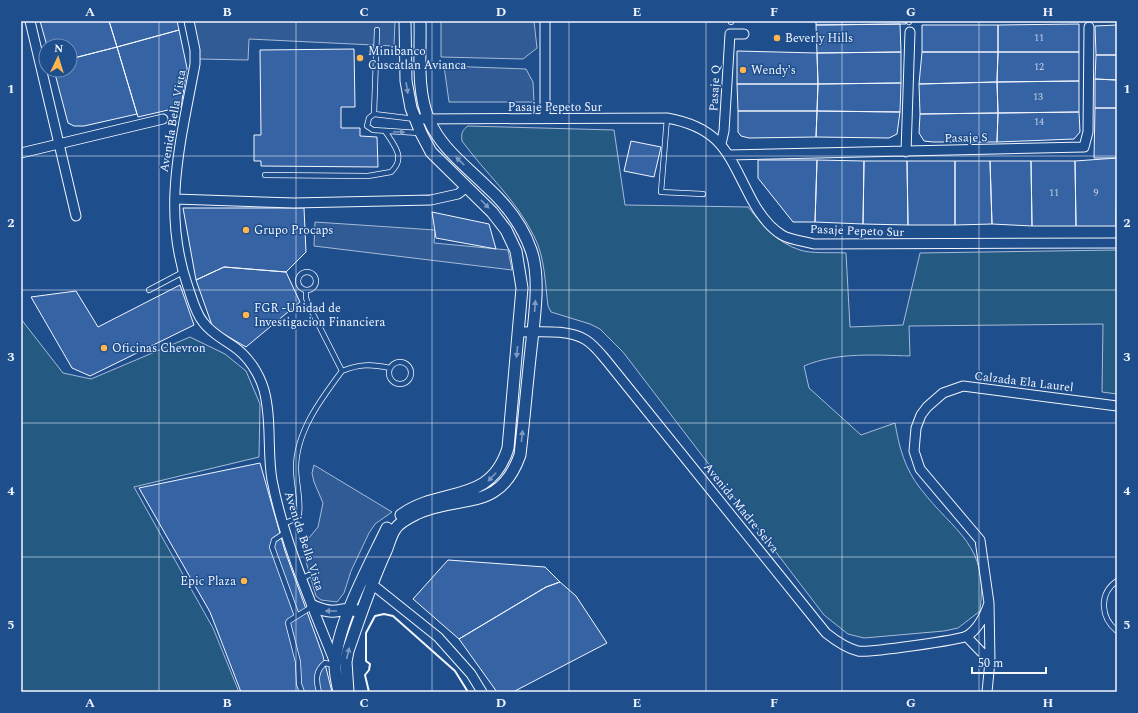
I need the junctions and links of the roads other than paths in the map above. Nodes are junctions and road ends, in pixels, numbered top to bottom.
1 (30, 21) edge
2 (189, 21) edge
3 (405, 21) edge
4 (420, 21) edge
5 (545, 21) edge
6 (1089, 27) dead end
7 (377, 30) dead end
8 (910, 32) dead end
9 (744, 34) dead end
10 (374, 114) junction
11 (545, 118) junction
12 (667, 118) junction
13 (163, 119) dead end
14 (415, 119) junction
15 (428, 119) junction
16 (385, 132) junction
17 (421, 133) junction
18 (59, 143) junction
19 (721, 144) junction
20 (906, 152) junction
21 (21, 153) edge
22 (728, 155) junction
23 (265, 175) dead end
24 (467, 187) junction
25 (703, 194) dead end
26 (175, 199) junction
27 (76, 216) dead end
28 (1117, 243) edge
29 (183, 272) junction
30 (149, 290) dead end
31 (306, 290) junction
32 (519, 332) junction
33 (532, 332) junction
34 (390, 368) junction
35 (342, 371) junction
36 (1117, 406) edge
37 (285, 528) junction
38 (368, 581) junction
39 (1117, 581) edge
40 (989, 603) junction
41 (313, 606) junction
42 (350, 609) junction
43 (361, 612) junction
44 (297, 616) junction
45 (1117, 631) edge
46 (966, 636) junction
47 (990, 662) junction
48 (335, 665) junction
49 (302, 692) edge
50 (319, 692) edge
51 (339, 692) edge
52 (348, 692) edge
53 (482, 692) edge
54 (987, 692) edge

1 - 18 street
2 - 26 street, Avenida Bella Vista
3 -> 14 street
4 - 15 street
5 - 11 street
6 - 20 street, Pasaje S
7 - 10 lane
8 - 20 street
9 - 19 street, Pasaje Q
10 - 14 lane
10 - 16 lane
11 - 12 street, Pasaje Pepeto Sur
11 - 15 street, Pasaje Pepeto Sur
12 - 19 street, Pasaje Pepeto Sur
12 - 25 lane
13 - 18 street
14 - 15 street, Pasaje Pepeto Sur
14 - 17 street
33 -> 15 street
16 -> 17 lane
16 - 23 lane
17 - 24 street
18 - 21 street
18 - 27 street
19 - 22 street, Pasaje Pepeto Sur
20 - 22 street, Pasaje S
22 - 28 street, Pasaje Pepeto Sur
24 - 26 street
24 -> 32 street
26 - 29 street, Avenida Bella Vista
29 - 30 lane
29 - 37 street, Avenida Bella Vista
31 - 31 lane
31 - 35 lane
32 - 33 street, Avenida Madre Selva
32 -> 38 street
38 -> 33 street
33 - 46 street, Avenida Madre Selva
34 - 34 lane
34 - 35 lane
35 - 37 lane
36 - 40 street, Calzada Ela Laurel
37 - 41 street, Avenida Bella Vista
37 - 44 lane
38 - 42 street
38 - 43 street
38 - 53 street
39 - 45 lane
40 - 46 street
40 - 47 street, Calzada Ela Laurel
42 -> 41 street
41 - 44 lane
41 - 48 street, Avenida Bella Vista
42 - 43 street
42 - 48 street
52 -> 43 street
44 - 49 lane
46 - 47 street
47 - 54 street
48 - 50 lane
48 - 51 street

